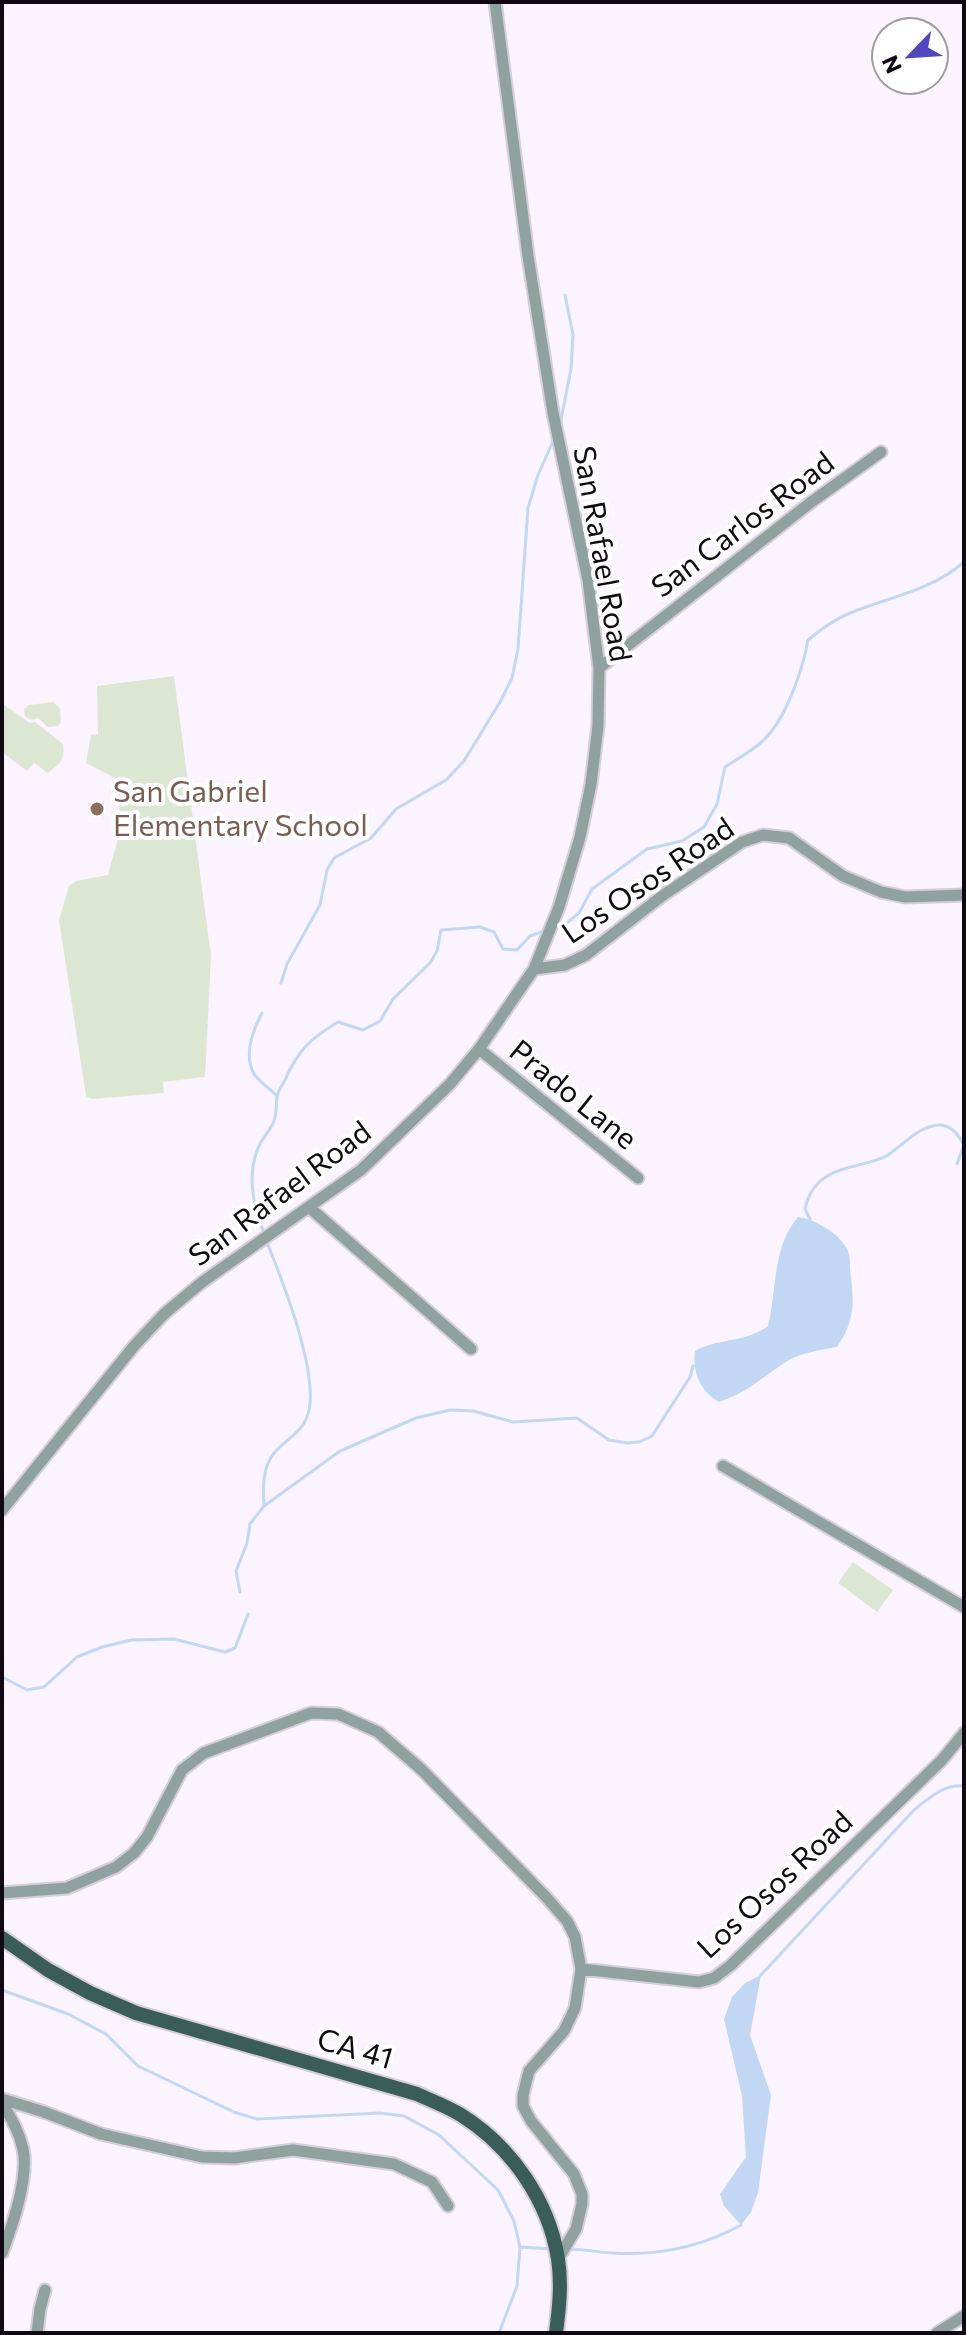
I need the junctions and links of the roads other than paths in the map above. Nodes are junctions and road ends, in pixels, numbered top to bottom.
1 (495, 2) edge
2 (881, 452) dead end
3 (599, 668) junction
4 (964, 895) edge
5 (534, 969) junction
6 (479, 1049) junction
7 (638, 1178) dead end
8 (310, 1208) junction
9 (471, 1349) dead end
10 (723, 1466) dead end
11 (2, 1510) edge
12 (964, 1607) edge
13 (964, 1733) edge
14 (2, 1893) edge
15 (2, 1938) edge
16 (581, 1969) junction
17 (2, 2101) edge
18 (448, 2206) dead end
19 (2, 2253) edge
20 (558, 2259) junction
21 (45, 2290) dead end
22 (964, 2316) edge
23 (37, 2333) edge
24 (556, 2333) edge
25 (937, 2333) edge

1 - 3 street, San Rafael Road
2 - 3 street, San Carlos Road
3 - 5 street, San Rafael Road
4 - 5 street, Los Osos Road
5 - 6 street, San Rafael Road
6 - 7 street, Prado Lane
6 - 8 street, San Rafael Road
8 - 9 street
8 - 11 street, San Rafael Road
10 - 12 street
13 - 16 street, Los Osos Road
14 - 16 street
15 - 20 main road, CA 41 / CA 41
16 - 20 street
17 - 18 street
17 - 19 street
20 - 24 main road, CA 41 / CA 41
21 - 23 street
22 - 25 street

